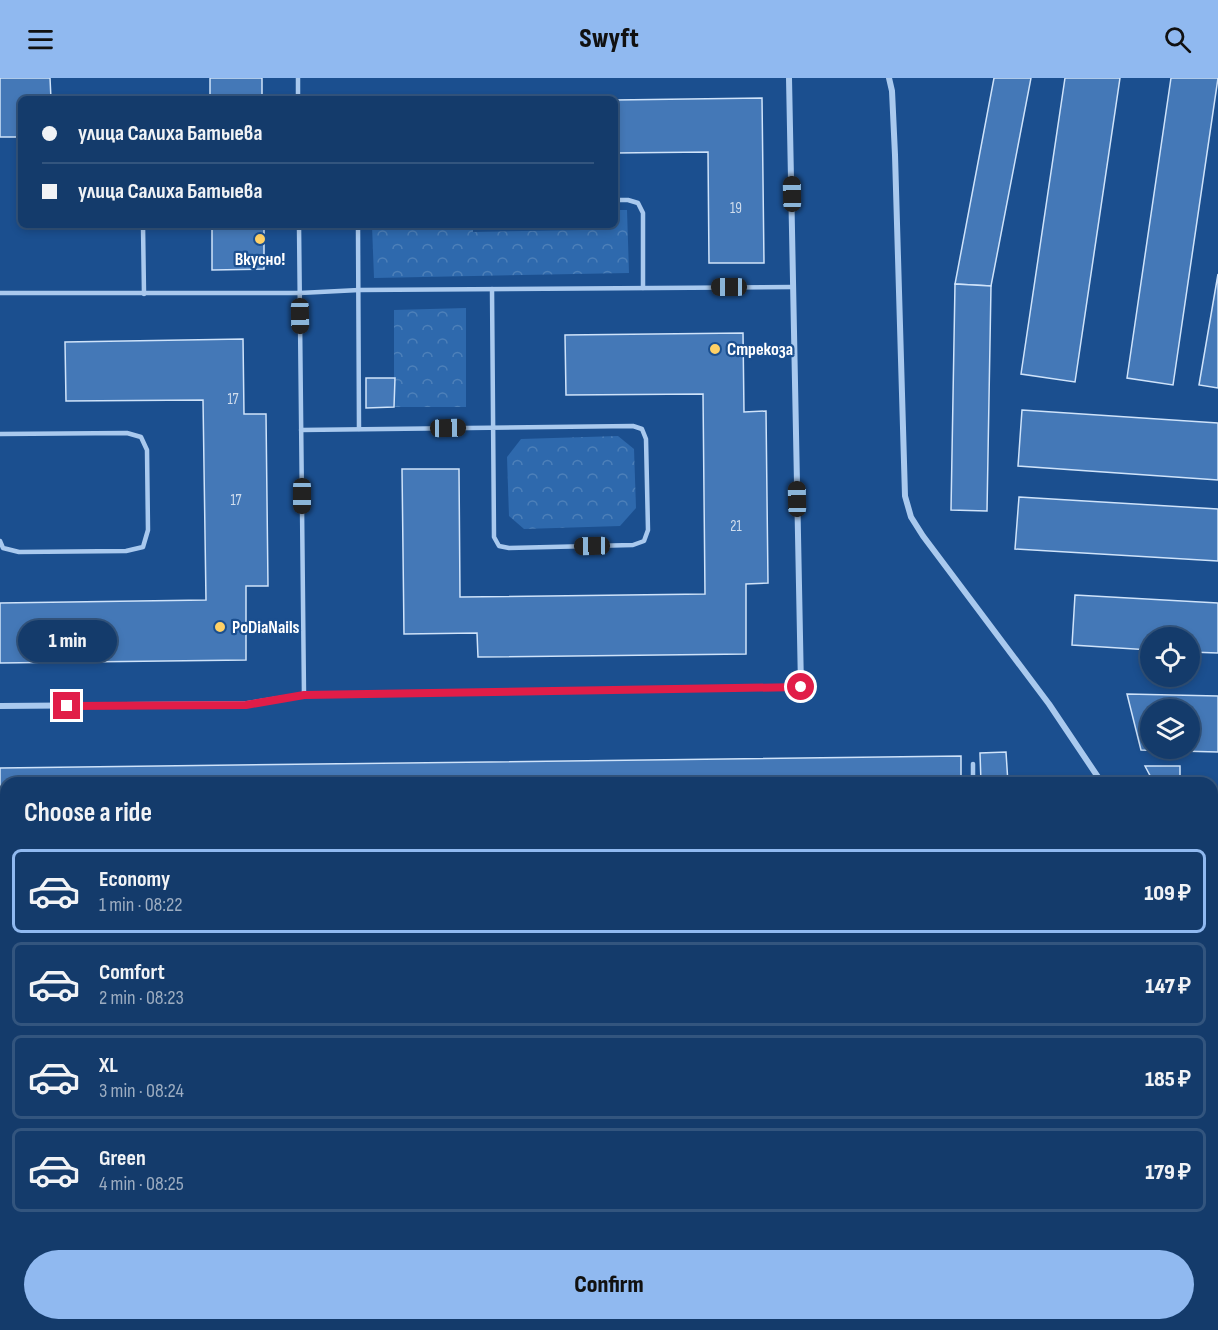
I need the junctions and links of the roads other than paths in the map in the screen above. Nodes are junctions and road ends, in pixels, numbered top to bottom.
1 (298, 78) edge
2 (789, 78) edge
3 (889, 78) edge
4 (298, 96) edge
5 (618, 200) edge
6 (143, 228) edge
7 (299, 228) edge
8 (358, 228) edge
9 (793, 287) junction
10 (643, 288) junction
11 (492, 289) junction
12 (359, 290) junction
13 (0, 293) edge
14 (300, 293) junction
15 (144, 294) junction
16 (493, 428) junction
17 (359, 429) junction
18 (301, 430) junction
19 (0, 434) edge
20 (0, 541) edge
21 (304, 695) junction
22 (0, 706) edge
23 (973, 764) dead end
24 (973, 777) edge
25 (1097, 777) edge

1 - 4 lane
2 - 9 street
3 - 25 street
5 - 10 lane
6 - 15 lane
7 - 14 lane
8 - 12 lane
9 - 10 lane
9 - 21 street
10 - 11 lane
11 - 12 lane
11 - 16 lane
12 - 14 lane
12 - 17 lane
13 - 15 lane
14 - 15 lane
14 - 18 lane
16 - 16 lane
16 - 17 lane
17 - 18 lane
18 - 21 lane
19 - 20 lane
21 - 22 street
23 - 24 lane

